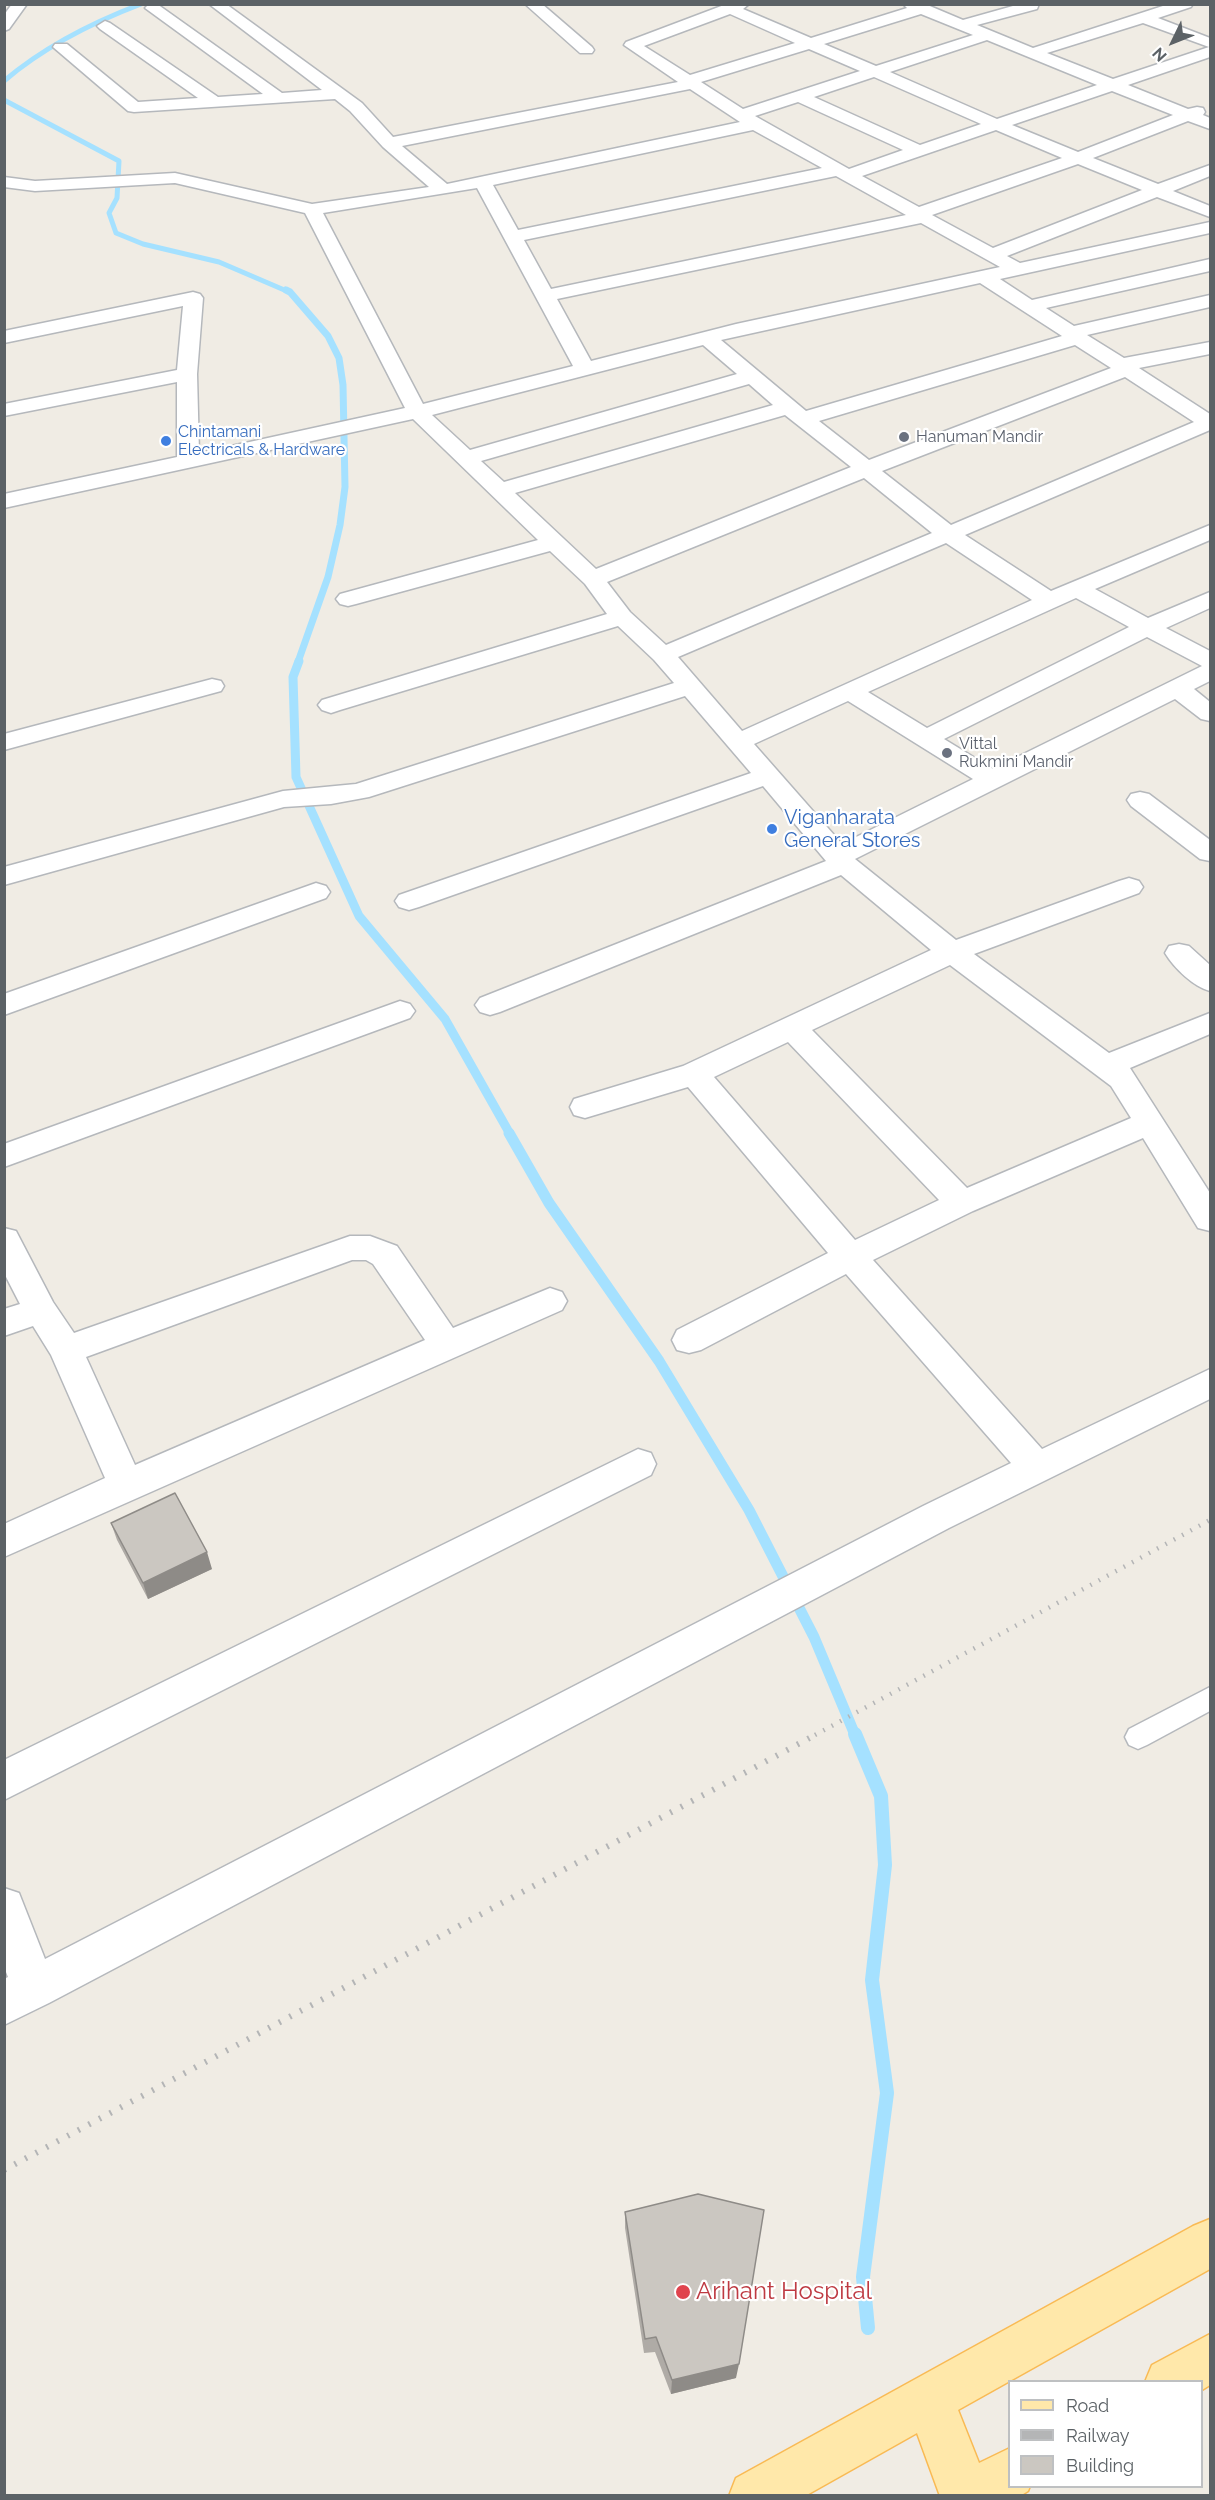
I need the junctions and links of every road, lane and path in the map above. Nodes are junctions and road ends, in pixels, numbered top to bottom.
1 (216, 4) edge
2 (532, 4) edge
3 (1186, 4) edge
4 (735, 6) edge
5 (1032, 6) edge
6 (915, 7) edge
7 (153, 8) dead end
8 (678, 10) dead end
9 (1145, 18) junction
10 (693, 21) junction
11 (961, 25) junction
12 (105, 26) dead end
13 (987, 35) junction
14 (810, 43) junction
15 (1210, 43) edge
16 (61, 47) dead end
17 (586, 50) dead end
18 (1210, 52) edge
19 (1032, 53) junction
20 (878, 73) junction
21 (691, 83) junction
22 (1112, 84) junction
23 (337, 94) junction
24 (278, 97) junction
25 (801, 97) junction
26 (215, 102) junction
27 (1210, 107) edge
28 (1188, 115) junction
29 (749, 120) junction
30 (995, 124) junction
31 (1210, 124) edge
32 (389, 143) junction
33 (917, 150) junction
34 (1078, 158) junction
35 (1210, 170) edge
36 (843, 172) junction
37 (482, 182) junction
38 (8, 187) edge
39 (443, 190) junction
40 (1157, 190) junction
41 (312, 209) junction
42 (1210, 212) edge
43 (920, 215) junction
44 (1210, 228) edge
45 (1185, 233) junction
46 (512, 237) junction
47 (1210, 249) edge
48 (993, 255) junction
49 (1210, 265) edge
50 (1019, 270) junction
51 (984, 277) junction
52 (545, 296) junction
53 (1210, 301) edge
54 (1030, 306) junction
55 (1073, 336) junction
56 (4, 337) edge
57 (707, 338) junction
58 (1210, 348) edge
59 (1125, 367) junction
60 (585, 369) junction
61 (187, 374) junction
62 (754, 376) junction
63 (4, 410) edge
64 (417, 412) junction
65 (796, 413) junction
66 (1209, 420) edge
67 (467, 458) junction
68 (188, 461) junction
69 (866, 469) junction
70 (501, 490) junction
71 (4, 501) edge
72 (1210, 532) edge
73 (948, 534) junction
74 (556, 542) junction
75 (592, 579) junction
76 (1077, 589) junction
77 (348, 599) dead end
78 (1210, 599) edge
79 (1050, 601) junction
80 (622, 617) junction
81 (1148, 627) junction
82 (663, 655) junction
83 (1210, 661) edge
84 (1210, 672) edge
85 (212, 686) dead end
86 (689, 686) junction
87 (1177, 688) junction
88 (849, 691) junction
89 (331, 705) dead end
90 (1210, 714) edge
91 (925, 739) junction
92 (4, 742) edge
93 (738, 742) junction
94 (767, 776) junction
95 (992, 780) junction
96 (1140, 800) dead end
97 (1210, 854) edge
98 (841, 860) junction
99 (4, 876) edge
100 (1129, 886) dead end
101 (316, 892) dead end
102 (409, 901) dead end
103 (952, 952) junction
104 (1179, 953) dead end
105 (1210, 981) edge
106 (4, 1005) edge
107 (490, 1005) dead end
108 (400, 1011) dead end
109 (1210, 1023) edge
110 (792, 1028) junction
111 (1107, 1066) junction
112 (694, 1074) junction
113 (585, 1107) dead end
114 (1150, 1122) junction
115 (4, 1156) edge
116 (962, 1203) junction
117 (1210, 1219) edge
118 (4, 1240) edge
119 (850, 1257) junction
120 (550, 1301) dead end
121 (40, 1310) junction
122 (4, 1323) edge
123 (689, 1340) dead end
124 (447, 1346) junction
125 (66, 1350) junction
126 (1210, 1383) edge
127 (638, 1464) dead end
128 (1037, 1468) junction
129 (126, 1485) junction
130 (4, 1541) edge
131 (1210, 1698) edge
132 (1138, 1737) dead end
133 (4, 1781) edge
134 (4, 1908) edge
135 (19, 1996) edge
136 (1210, 2243) edge
137 (1210, 2358) edge
138 (1172, 2380) edge
139 (929, 2399) junction
140 (1008, 2474) edge
141 (754, 2496) edge
142 (966, 2496) edge
143 (971, 2496) edge

1 - 23 street
2 - 17 street
3 - 9 street
4 - 10 street
4 - 14 street
5 - 11 street
6 - 11 street
6 - 14 street
7 - 24 street
8 - 10 street
9 - 15 street
9 - 19 street
10 - 21 street
11 - 13 street
12 - 26 street
13 - 19 street
13 - 20 street
14 - 20 street
14 - 21 street
16 - 26 street
18 - 22 street
19 - 22 street
20 - 25 street
20 - 30 street
21 - 29 street
21 - 32 street
22 - 28 street
22 - 30 street
23 - 24 street
23 - 32 street
24 - 26 street
25 - 29 street
25 - 33 street
27 - 28 street
28 - 31 street
28 - 34 street
29 - 36 street
29 - 37 street
30 - 33 street
30 - 34 street
32 - 39 street
33 - 36 street
34 - 40 street
34 - 43 street
35 - 40 street
36 - 43 street
36 - 46 street
37 - 39 street
37 - 46 street
38 - 41 street
39 - 41 street
40 - 42 street
40 - 48 street
41 - 64 street
43 - 48 street
43 - 52 street
44 - 45 street
45 - 47 street
45 - 50 street
46 - 52 street
48 - 50 street
49 - 54 street
50 - 51 street
51 - 54 street
51 - 57 street
52 - 60 street
53 - 55 street
54 - 55 street
55 - 59 street
55 - 65 street
56 - 61 street
57 - 60 street
57 - 62 street
58 - 59 street
59 - 66 street
59 - 69 street
60 - 64 street
61 - 63 street
61 - 68 street
62 - 65 street
62 - 67 street
64 - 67 street
64 - 68 street
65 - 69 street
65 - 70 street
66 - 73 street
67 - 70 street
68 - 71 street
69 - 73 street
69 - 75 street
70 - 74 street
72 - 76 street
73 - 79 street
73 - 82 street
74 - 75 street
74 - 77 street
75 - 80 street
76 - 79 street
76 - 81 street
78 - 81 street
79 - 88 street
80 - 82 street
80 - 89 street
81 - 83 street
81 - 91 street
82 - 86 street
84 - 87 street
85 - 92 street
86 - 93 street
86 - 99 street
87 - 90 street
87 - 95 street
88 - 91 street
88 - 93 street
91 - 95 street
93 - 94 street
94 - 98 street
94 - 102 street
95 - 98 street
96 - 97 street
98 - 103 street
98 - 107 street
100 - 103 street
101 - 106 street
103 - 110 street
103 - 111 street
104 - 105 street
108 - 115 street
109 - 111 street
110 - 112 street
110 - 116 street
111 - 114 street
112 - 113 street
112 - 119 street
114 - 116 street
114 - 117 street
116 - 119 street
118 - 121 street
119 - 123 street
119 - 128 street
120 - 124 street
121 - 122 street
121 - 125 street
124 - 125 street
124 - 129 street
125 - 129 street
126 - 128 street
127 - 133 street
128 - 135 street
129 - 130 street
131 - 132 lane
134 - 135 street
136 - 139 main road
137 - 138 main road
139 - 141 main road
139 - 142 main road
140 - 143 main road

